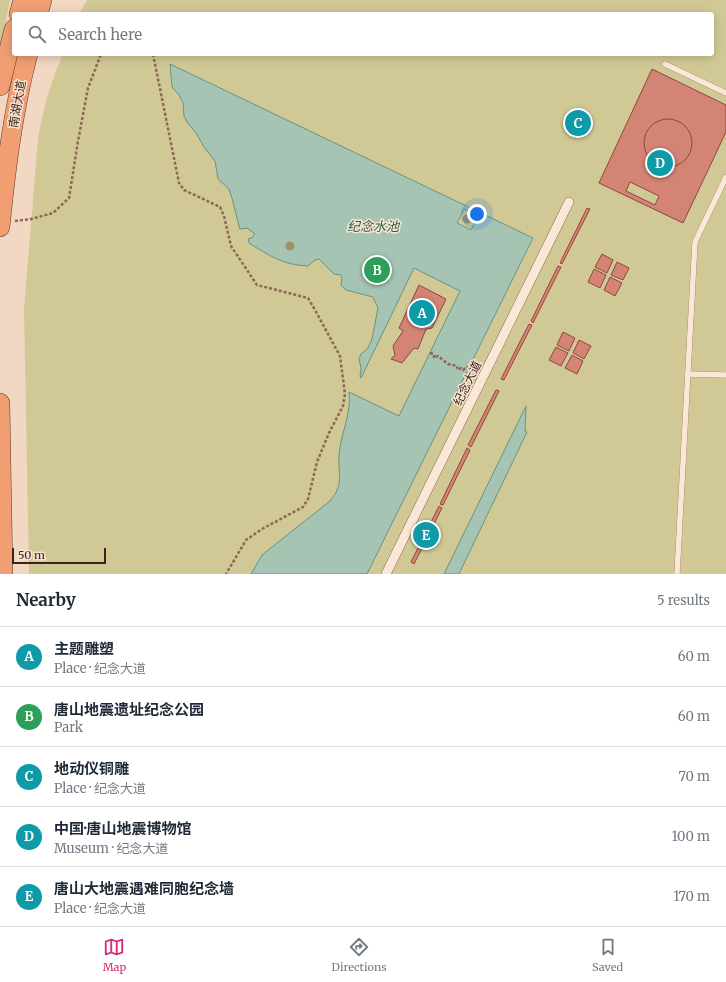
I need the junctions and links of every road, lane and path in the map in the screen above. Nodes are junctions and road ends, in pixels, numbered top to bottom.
1 (23, 0) edge
2 (42, 0) edge
3 (19, 12) edge
4 (39, 12) edge
5 (12, 37) edge
6 (27, 56) edge
7 (99, 56) edge
8 (153, 56) edge
9 (665, 64) dead end
10 (0, 86) edge
11 (726, 93) edge
12 (726, 178) edge
13 (569, 202) dead end
14 (0, 221) edge
15 (0, 226) edge
16 (430, 353) dead end
17 (468, 369) dead end
18 (687, 374) junction
19 (726, 375) edge
20 (0, 403) edge
21 (3, 574) edge
22 (226, 574) edge
23 (386, 574) edge
24 (677, 574) edge

1 - 3 highway
2 - 4 highway
5 - 10 highway, 南湖大道
6 - 14 highway, 南湖大道
7 - 14 path
8 - 22 path
9 - 11 lane
12 - 18 lane
13 - 23 street, 纪念大道
14 - 15 highway, 南湖大道
16 - 17 path
18 - 19 lane
18 - 24 lane
20 - 21 highway

